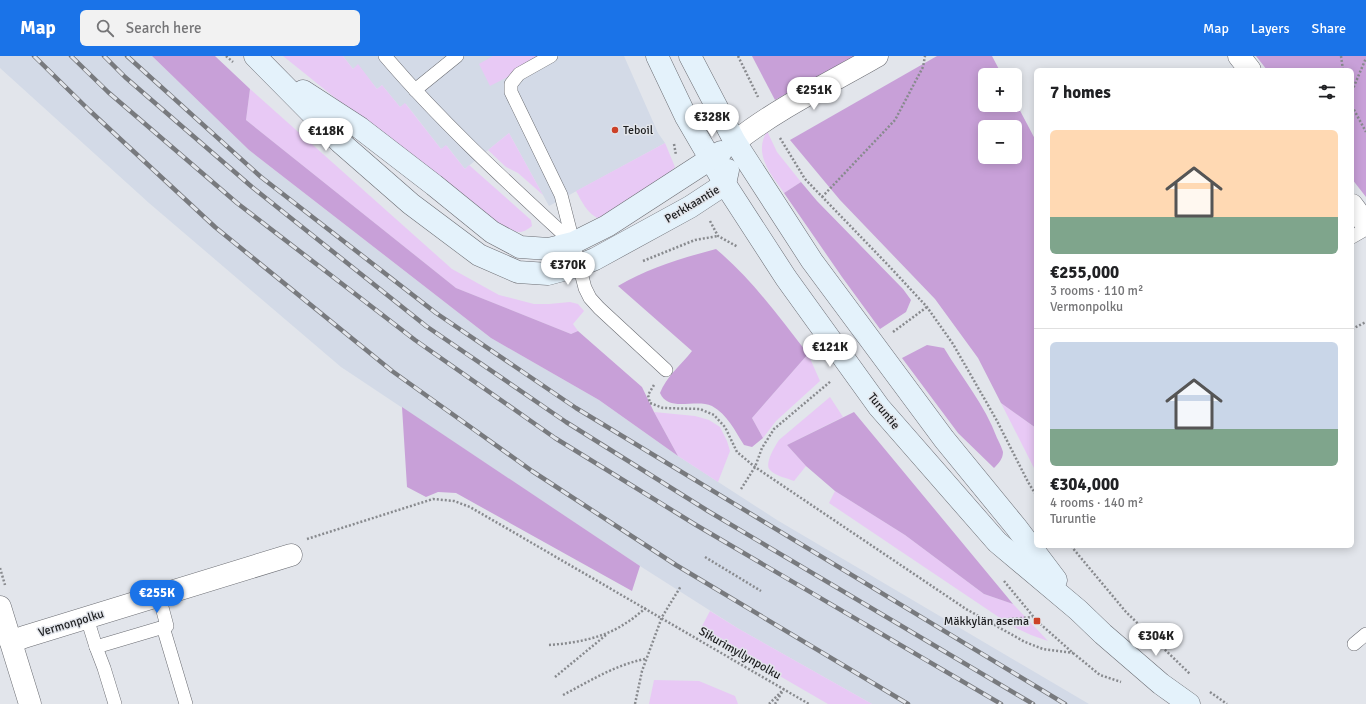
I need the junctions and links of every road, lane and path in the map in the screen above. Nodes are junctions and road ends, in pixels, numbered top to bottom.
1 (386, 56) edge
2 (457, 56) edge
3 (551, 56) edge
4 (657, 56) edge
5 (690, 56) edge
6 (738, 56) edge
7 (877, 56) edge
8 (925, 56) edge
9 (1239, 56) edge
10 (1341, 56) edge
11 (1366, 58) edge
12 (262, 63) edge
13 (1248, 68) edge
14 (1343, 68) edge
15 (1354, 86) edge
16 (415, 90) junction
17 (761, 104) dead end
18 (1354, 110) edge
19 (1366, 132) edge
20 (780, 137) dead end
21 (735, 142) junction
22 (710, 160) junction
23 (725, 184) junction
24 (822, 196) junction
25 (1354, 208) edge
26 (1366, 224) edge
27 (1366, 230) edge
28 (718, 236) dead end
29 (1354, 236) edge
30 (573, 243) junction
31 (638, 264) dead end
32 (578, 266) junction
33 (926, 307) junction
34 (1366, 322) edge
35 (1354, 328) edge
36 (889, 335) dead end
37 (666, 370) joint
38 (831, 381) dead end
39 (754, 467) junction
40 (741, 489) dead end
41 (1032, 489) joint
42 (1034, 492) edge
43 (306, 539) dead end
44 (1072, 548) edge
45 (291, 555) dead end
46 (705, 557) dead end
47 (681, 586) dead end
48 (761, 591) dead end
49 (159, 596) junction
50 (0, 607) edge
51 (646, 608) junction
52 (1078, 610) junction
53 (662, 617) junction
54 (1034, 617) dead end
55 (87, 618) junction
56 (988, 622) junction
57 (163, 627) junction
58 (608, 633) junction
59 (1366, 634) edge
60 (11, 642) junction
61 (1354, 644) dead end
62 (549, 645) dead end
63 (96, 647) junction
64 (1073, 653) dead end
65 (646, 658) junction
66 (555, 677) dead end
67 (1194, 678) dead end
68 (1204, 688) dead end
69 (784, 689) junction
70 (564, 695) dead end
71 (30, 704) edge
72 (115, 704) edge
73 (186, 704) edge
74 (635, 704) edge
75 (769, 704) edge
76 (775, 704) edge
77 (810, 704) edge
78 (1189, 704) edge
79 (1226, 704) edge

1 - 16 lane
2 - 16 lane
3 - 30 lane
4 - 22 main road, Turuntie
5 - 21 main road, Turuntie
6 - 17 path
7 - 21 street
8 - 24 path
9 - 13 street
10 - 14 path
11 - 15 path
12 - 30 main road, Perkkaantie
12 - 32 main road, Perkkaantie
16 - 30 lane
18 - 19 path
20 - 24 path
21 - 22 main road, Perkkaantie
21 - 23 main road, Perkkaantie
21 - 52 main road, Turuntie
22 - 23 main road, Turuntie
22 - 30 main road, Perkkaantie
23 - 32 main road, Perkkaantie
23 - 52 main road, Turuntie
24 - 33 path
25 - 26 street
27 - 29 lane
28 - 31 path
30 - 32 lane
32 - 37 lane
33 - 36 path
33 - 41 path
34 - 35 path
37 - 39 path
38 - 39 path
39 - 40 path
39 - 56 path
41 - 42 path
43 - 51 path, Sikurimyllynpolku
44 - 67 path
45 - 49 street, Vermonpolku
46 - 48 path
47 - 53 path
49 - 55 street, Vermonpolku
49 - 57 lane
50 - 60 street
51 - 53 path, Sikurimyllynpolku
51 - 58 path
52 - 78 main road, Turuntie
53 - 65 path
53 - 69 path, Sikurimyllynpolku
54 - 56 path
55 - 60 street, Vermonpolku
55 - 63 lane
56 - 64 path
57 - 63 lane
57 - 73 lane
58 - 62 path
58 - 66 path
59 - 61 lane
60 - 71 street
63 - 72 lane
65 - 70 path
65 - 74 path
68 - 79 path
69 - 75 path
69 - 76 path
69 - 77 path, Sikurimyllynpolku

